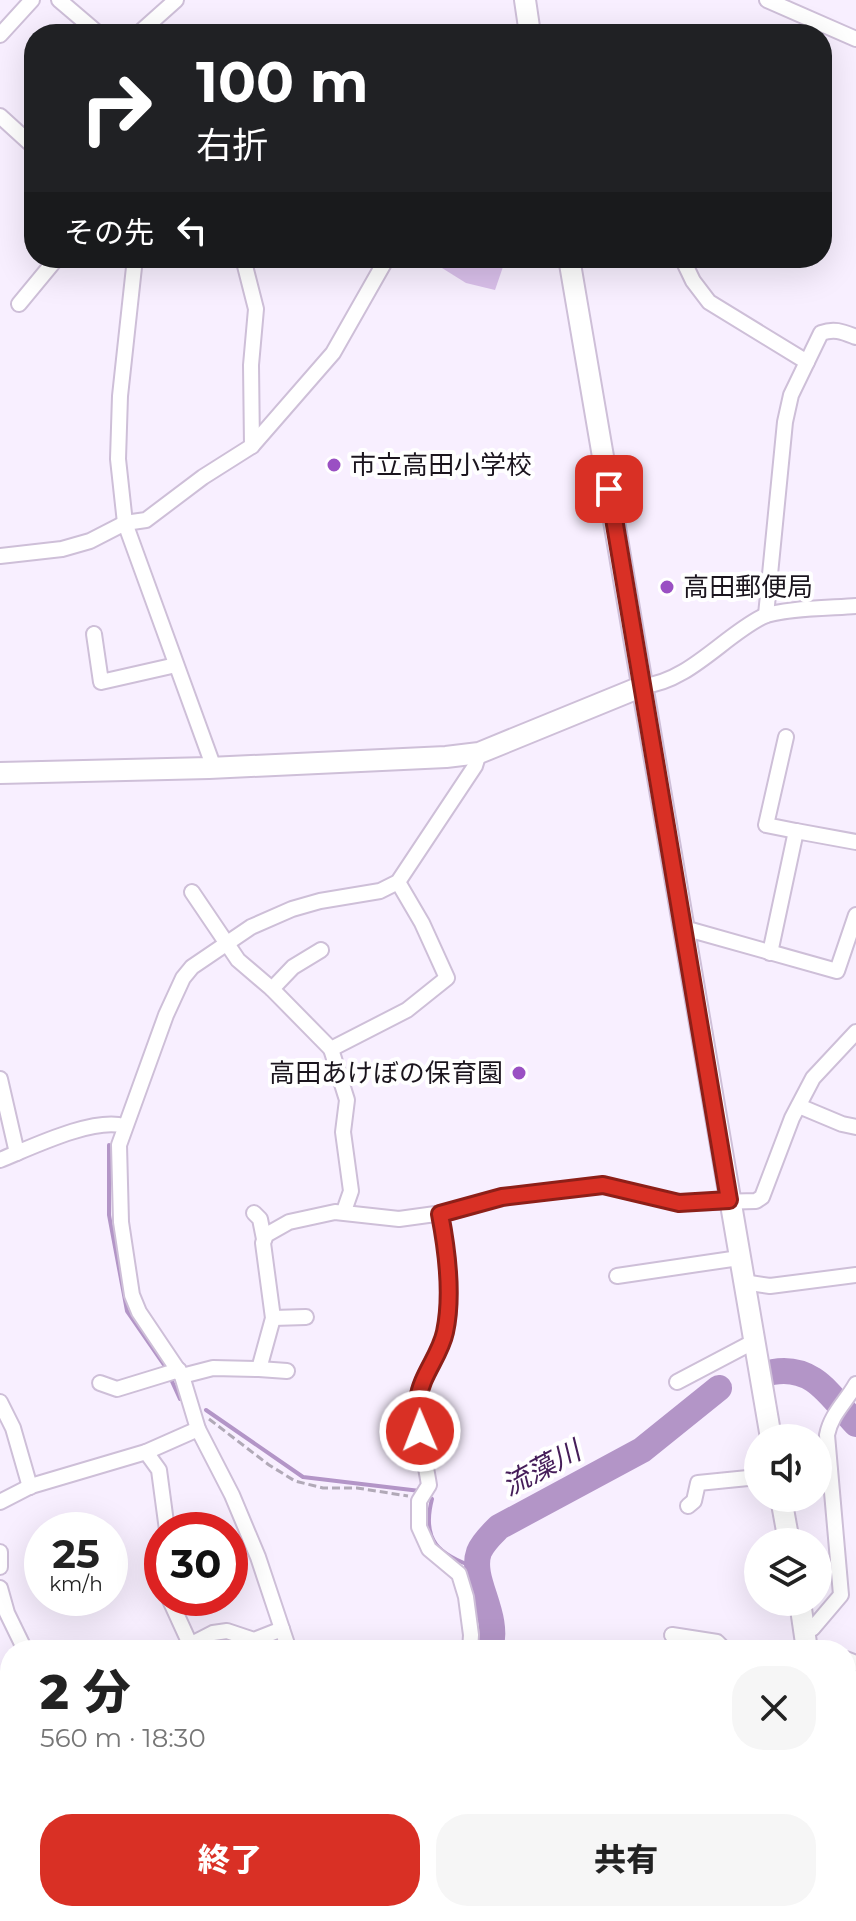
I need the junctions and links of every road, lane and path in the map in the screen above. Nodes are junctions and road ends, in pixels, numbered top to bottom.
1 (32, 0) edge
2 (59, 0) edge
3 (176, 0) edge
4 (767, 0) edge
5 (531, 4) edge
6 (87, 24) edge
7 (149, 24) edge
8 (530, 24) edge
9 (822, 24) edge
10 (832, 28) edge
11 (0, 35) edge
12 (856, 39) edge
13 (0, 116) edge
14 (24, 138) edge
15 (49, 268) edge
16 (134, 268) edge
17 (246, 268) edge
18 (381, 268) edge
19 (571, 268) edge
20 (687, 268) edge
21 (19, 304) dead end
22 (856, 337) edge
23 (807, 362) junction
24 (252, 446) junction
25 (125, 523) junction
26 (0, 556) edge
27 (856, 606) edge
28 (766, 615) junction
29 (94, 634) dead end
30 (176, 665) junction
31 (643, 686) junction
32 (786, 737) dead end
33 (479, 753) junction
34 (214, 768) junction
35 (0, 773) edge
36 (796, 831) junction
37 (856, 842) edge
38 (398, 882) junction
39 (192, 892) dead end
40 (856, 915) edge
41 (684, 928) junction
42 (228, 942) junction
43 (321, 950) dead end
44 (770, 953) junction
45 (272, 989) junction
46 (856, 1032) edge
47 (331, 1049) junction
48 (0, 1079) edge
49 (799, 1106) junction
50 (124, 1126) junction
51 (856, 1127) edge
52 (17, 1153) junction
53 (0, 1160) edge
54 (729, 1200) junction
55 (344, 1211) junction
56 (254, 1213) dead end
57 (440, 1214) junction
58 (264, 1239) junction
59 (739, 1258) junction
60 (856, 1275) edge
61 (617, 1276) dead end
62 (743, 1282) junction
63 (306, 1317) dead end
64 (273, 1318) junction
65 (753, 1342) junction
66 (259, 1369) junction
67 (287, 1371) dead end
68 (175, 1373) junction
69 (677, 1382) dead end
70 (100, 1383) dead end
71 (856, 1384) edge
72 (0, 1402) edge
73 (842, 1405) junction
74 (856, 1414) edge
75 (196, 1423) junction
76 (768, 1424) edge
77 (146, 1452) junction
78 (744, 1478) edge
79 (30, 1487) junction
80 (422, 1496) junction
81 (0, 1502) edge
82 (688, 1506) dead end
83 (165, 1512) edge
84 (0, 1552) edge
85 (0, 1567) edge
86 (0, 1588) edge
87 (175, 1616) edge
88 (802, 1616) edge
89 (282, 1629) junction
90 (672, 1635) dead end
91 (20, 1640) edge
92 (183, 1640) edge
93 (199, 1640) edge
94 (254, 1640) edge
95 (254, 1640) edge
96 (286, 1640) edge
97 (471, 1640) edge
98 (704, 1640) edge
99 (806, 1640) edge
100 (807, 1640) edge

1 - 11 street
2 - 6 street
3 - 7 street
4 - 9 street
5 - 8 street
10 - 12 street
13 - 14 street
15 - 21 street
16 - 25 street
17 - 24 street
18 - 24 street
19 - 31 street
20 - 23 street
22 - 23 street
23 - 28 street
24 - 25 street
25 - 26 street
25 - 30 street
27 - 28 street
28 - 31 street
29 - 30 street
30 - 34 street
31 - 33 street
31 - 41 street
32 - 36 street
33 - 34 street
33 - 38 street
34 - 35 street
36 - 37 street
36 - 44 street
38 - 42 street
38 - 47 street
39 - 42 street
40 - 44 street
41 - 44 street
41 - 54 street
42 - 45 street
42 - 50 street
43 - 45 street
45 - 47 street
46 - 49 street
47 - 55 street
48 - 52 street
49 - 51 street
49 - 54 street
50 - 52 street
50 - 68 street
52 - 53 street
54 - 57 street
54 - 59 street
55 - 57 street
55 - 58 street
56 - 58 street
57 - 80 street
58 - 64 street
59 - 61 street
59 - 62 street
60 - 62 street
62 - 65 street
63 - 64 street
64 - 66 street
65 - 69 street
65 - 76 street
66 - 67 street
66 - 68 street
68 - 70 street
68 - 75 street
71 - 73 street
72 - 79 street
73 - 74 street
73 - 100 street
75 - 77 street
75 - 80 path
75 - 89 street
77 - 79 street
77 - 83 street
78 - 82 street
79 - 81 street
80 - 97 street
84 - 85 street
86 - 91 street
87 - 92 street
88 - 99 street
89 - 95 street
89 - 96 street
90 - 98 street
93 - 94 street

